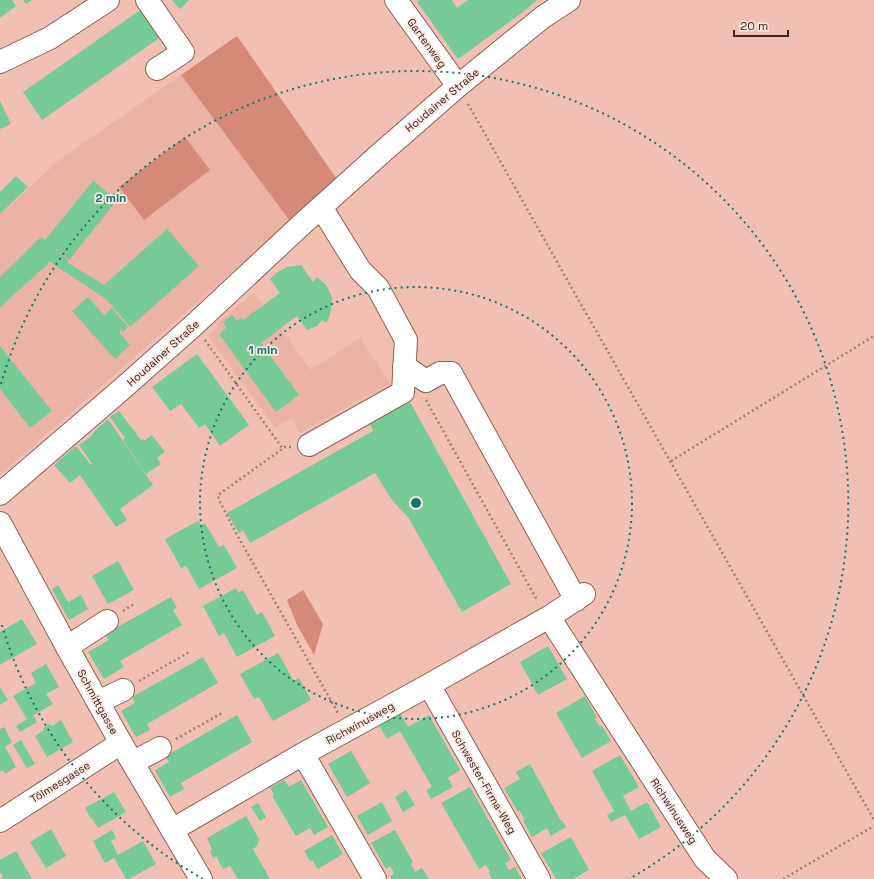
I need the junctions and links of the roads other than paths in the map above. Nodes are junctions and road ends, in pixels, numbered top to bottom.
1 (107, 0) edge
2 (147, 0) edge
3 (396, 0) edge
4 (569, 0) edge
5 (0, 62) edge
6 (157, 69) dead end
7 (458, 86) junction
8 (321, 207) junction
9 (404, 375) junction
10 (309, 446) road end
11 (0, 494) edge
12 (0, 523) edge
13 (548, 618) junction
14 (107, 621) dead end
15 (67, 646) junction
16 (429, 685) junction
17 (123, 690) road end
18 (98, 702) junction
19 (121, 743) junction
20 (160, 748) road end
21 (302, 754) junction
22 (141, 758) dead end
23 (0, 821) edge
24 (172, 830) junction
25 (201, 879) edge
26 (374, 879) edge
27 (539, 879) edge
28 (726, 879) edge

1 - 5 street
2 - 6 street
3 - 7 street, Gartenweg
4 - 7 street, Houdainer Straße
7 - 8 street, Houdainer Straße
8 - 9 street
8 - 11 street, Houdainer Straße
9 - 10 street
9 - 13 street, Richwinusweg
12 - 15 street, Schmittgasse
13 - 16 street, Richwinusweg
13 - 28 street, Richwinusweg
14 - 15 street
15 - 18 street, Schmittgasse
16 - 21 street, Richwinusweg
16 - 27 street, Schwester-Firma-Weg
17 - 18 street
18 - 19 street, Schmittgasse
19 - 23 street, Tölmesgasse
19 - 24 street, Schmittgasse
20 - 22 street
21 - 24 street, Richwinusweg
21 - 26 street
24 - 25 street, Schmittgasse

